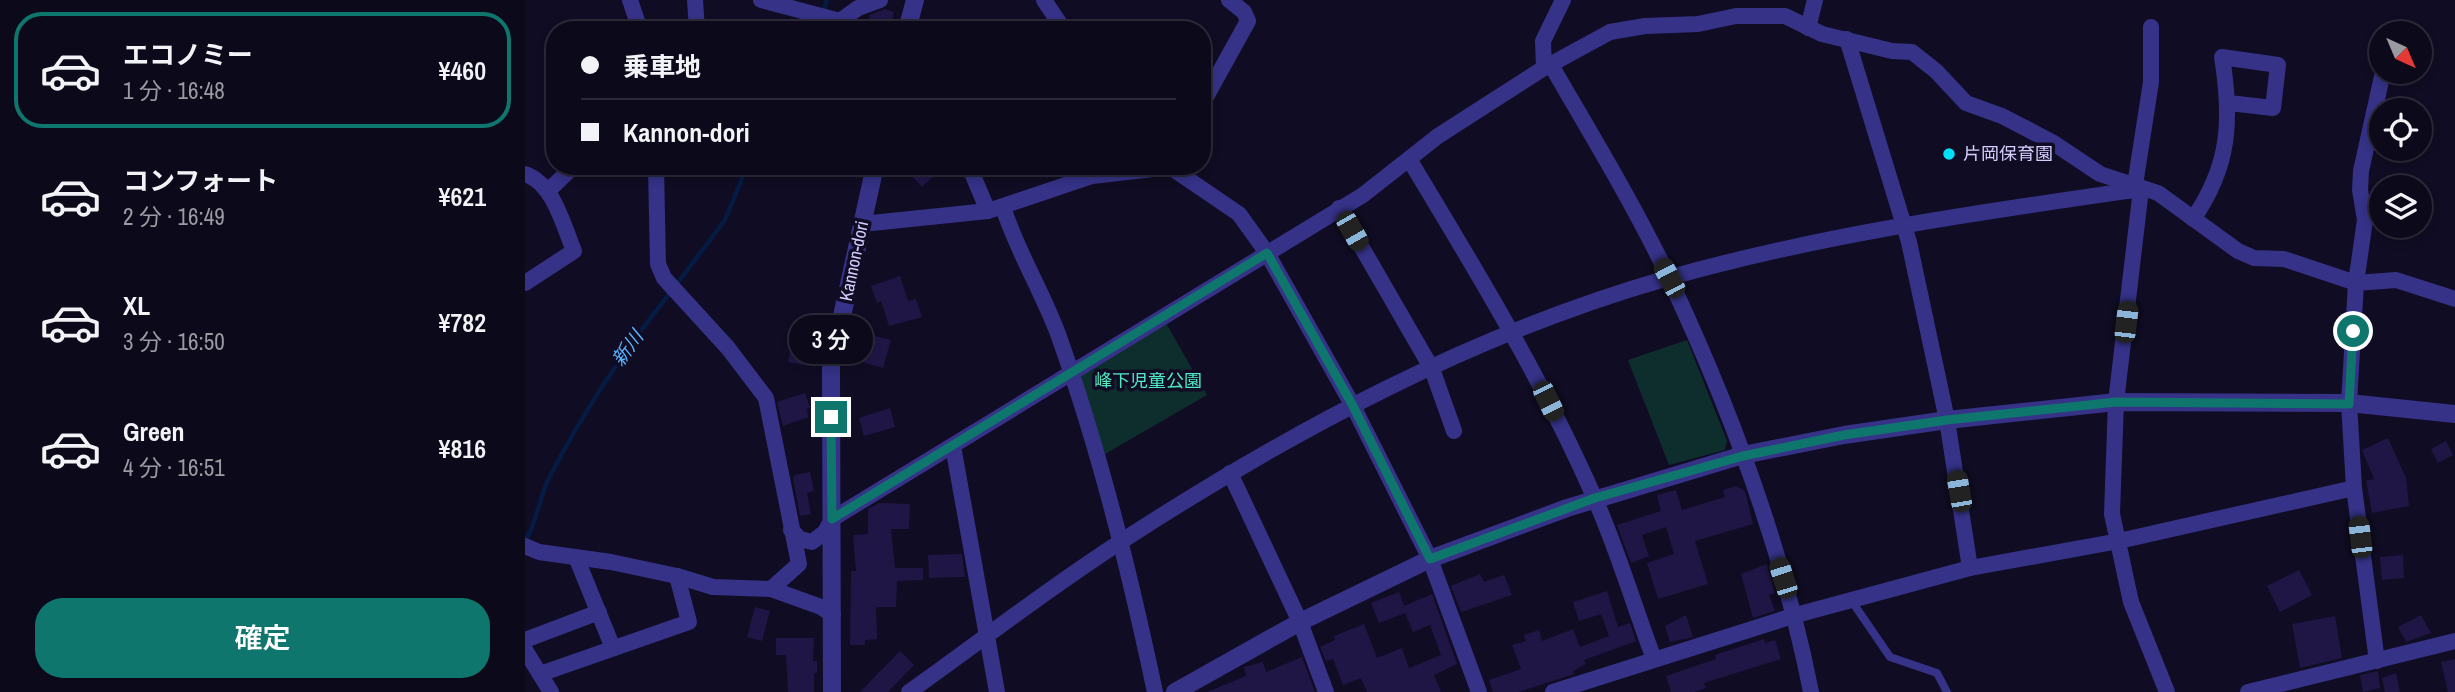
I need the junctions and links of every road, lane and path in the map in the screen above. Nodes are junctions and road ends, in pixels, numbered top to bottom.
1 (630, 0) edge
2 (695, 0) edge
3 (761, 0) edge
4 (880, 0) edge
5 (915, 0) edge
6 (1044, 0) edge
7 (1229, 0) edge
8 (1563, 0) edge
9 (1815, 0) edge
10 (637, 21) edge
11 (696, 21) edge
12 (832, 21) edge
13 (845, 21) edge
14 (910, 21) edge
15 (1058, 21) edge
16 (2151, 27) dead end
17 (1808, 28) junction
18 (1847, 39) junction
19 (1548, 67) junction
20 (2380, 84) edge
21 (1211, 88) edge
22 (2229, 103) dead end
23 (1409, 159) junction
24 (525, 174) edge
25 (565, 175) edge
26 (656, 175) edge
27 (873, 175) edge
28 (974, 175) edge
29 (1100, 175) edge
30 (1183, 175) edge
31 (2138, 187) junction
32 (548, 191) junction
33 (1339, 208) junction
34 (996, 209) junction
35 (2193, 219) junction
36 (862, 224) junction
37 (1904, 224) junction
38 (1267, 253) junction
39 (1669, 278) junction
40 (525, 283) edge
41 (2356, 283) junction
42 (2455, 299) edge
43 (1513, 332) junction
44 (1432, 369) junction
45 (1071, 373) junction
46 (2116, 402) junction
47 (2349, 404) junction
48 (1353, 406) junction
49 (2455, 414) edge
50 (1947, 420) junction
51 (1454, 431) dead end
52 (953, 446) junction
53 (1743, 456) junction
54 (1230, 473) junction
55 (2354, 488) junction
56 (1595, 498) junction
57 (832, 519) junction
58 (791, 530) junction
59 (1122, 540) junction
60 (2119, 541) junction
61 (525, 546) edge
62 (576, 557) junction
63 (1430, 559) junction
64 (1971, 568) junction
65 (677, 576) junction
66 (771, 589) junction
67 (1851, 600) junction
68 (599, 612) junction
69 (833, 615) junction
70 (1796, 615) junction
71 (1300, 622) junction
72 (988, 636) junction
73 (525, 640) edge
74 (2455, 641) edge
75 (613, 648) junction
76 (525, 650) edge
77 (1654, 659) junction
78 (2377, 661) junction
79 (540, 674) junction
80 (551, 692) edge
81 (832, 692) edge
82 (909, 692) edge
83 (997, 692) edge
84 (1155, 692) edge
85 (1175, 692) edge
86 (1326, 692) edge
87 (1479, 692) edge
88 (1553, 692) edge
89 (1811, 692) edge
90 (1947, 692) edge
91 (2167, 692) edge
92 (2248, 692) edge

1 - 10 street
2 - 11 street
3 - 12 street
4 - 13 street
5 - 14 street
6 - 15 street
7 - 21 street
8 - 19 street
9 - 17 street
16 - 31 street
17 - 18 street
17 - 19 street
18 - 31 street
18 - 37 street
19 - 23 street
19 - 39 street
20 - 41 street
22 - 35 street
23 - 33 street
23 - 43 street
24 - 32 street
25 - 32 street
26 - 58 street
27 - 36 street, Kannon-dori
28 - 34 street
29 - 34 street
30 - 38 street
31 - 35 street
31 - 37 street
31 - 46 street
32 - 40 street
33 - 38 street
33 - 44 street
34 - 36 street
34 - 45 street
35 - 41 street
36 - 57 street, Kannon-dori
37 - 39 street
37 - 50 street
38 - 45 street
38 - 48 street
39 - 43 street
39 - 53 street
41 - 42 street
41 - 47 street
43 - 44 street
43 - 56 street
44 - 48 street
44 - 51 street
45 - 52 street
45 - 59 street
46 - 47 street
46 - 50 street
46 - 60 street
47 - 49 street
47 - 55 street
48 - 54 street
48 - 63 street
50 - 53 street
50 - 64 street
52 - 57 street
52 - 72 street
53 - 56 street
53 - 70 street
54 - 59 street
54 - 71 street
55 - 60 street
55 - 78 street
56 - 63 street
56 - 77 street
57 - 58 street
57 - 69 street, Kannon-dori
58 - 66 street
59 - 72 street
59 - 84 street
60 - 64 street
60 - 91 street
61 - 62 street
62 - 65 street
62 - 68 street
63 - 71 street
63 - 87 street
64 - 67 street
65 - 66 street
65 - 75 street
66 - 69 street
67 - 70 street
67 - 90 lane
68 - 73 street
68 - 75 street
69 - 81 street, Kannon-dori
70 - 77 street
70 - 89 street
71 - 85 street
71 - 86 street
72 - 82 street
72 - 83 street
74 - 78 street
75 - 79 street
76 - 79 street
77 - 88 street
78 - 92 street
79 - 80 street

